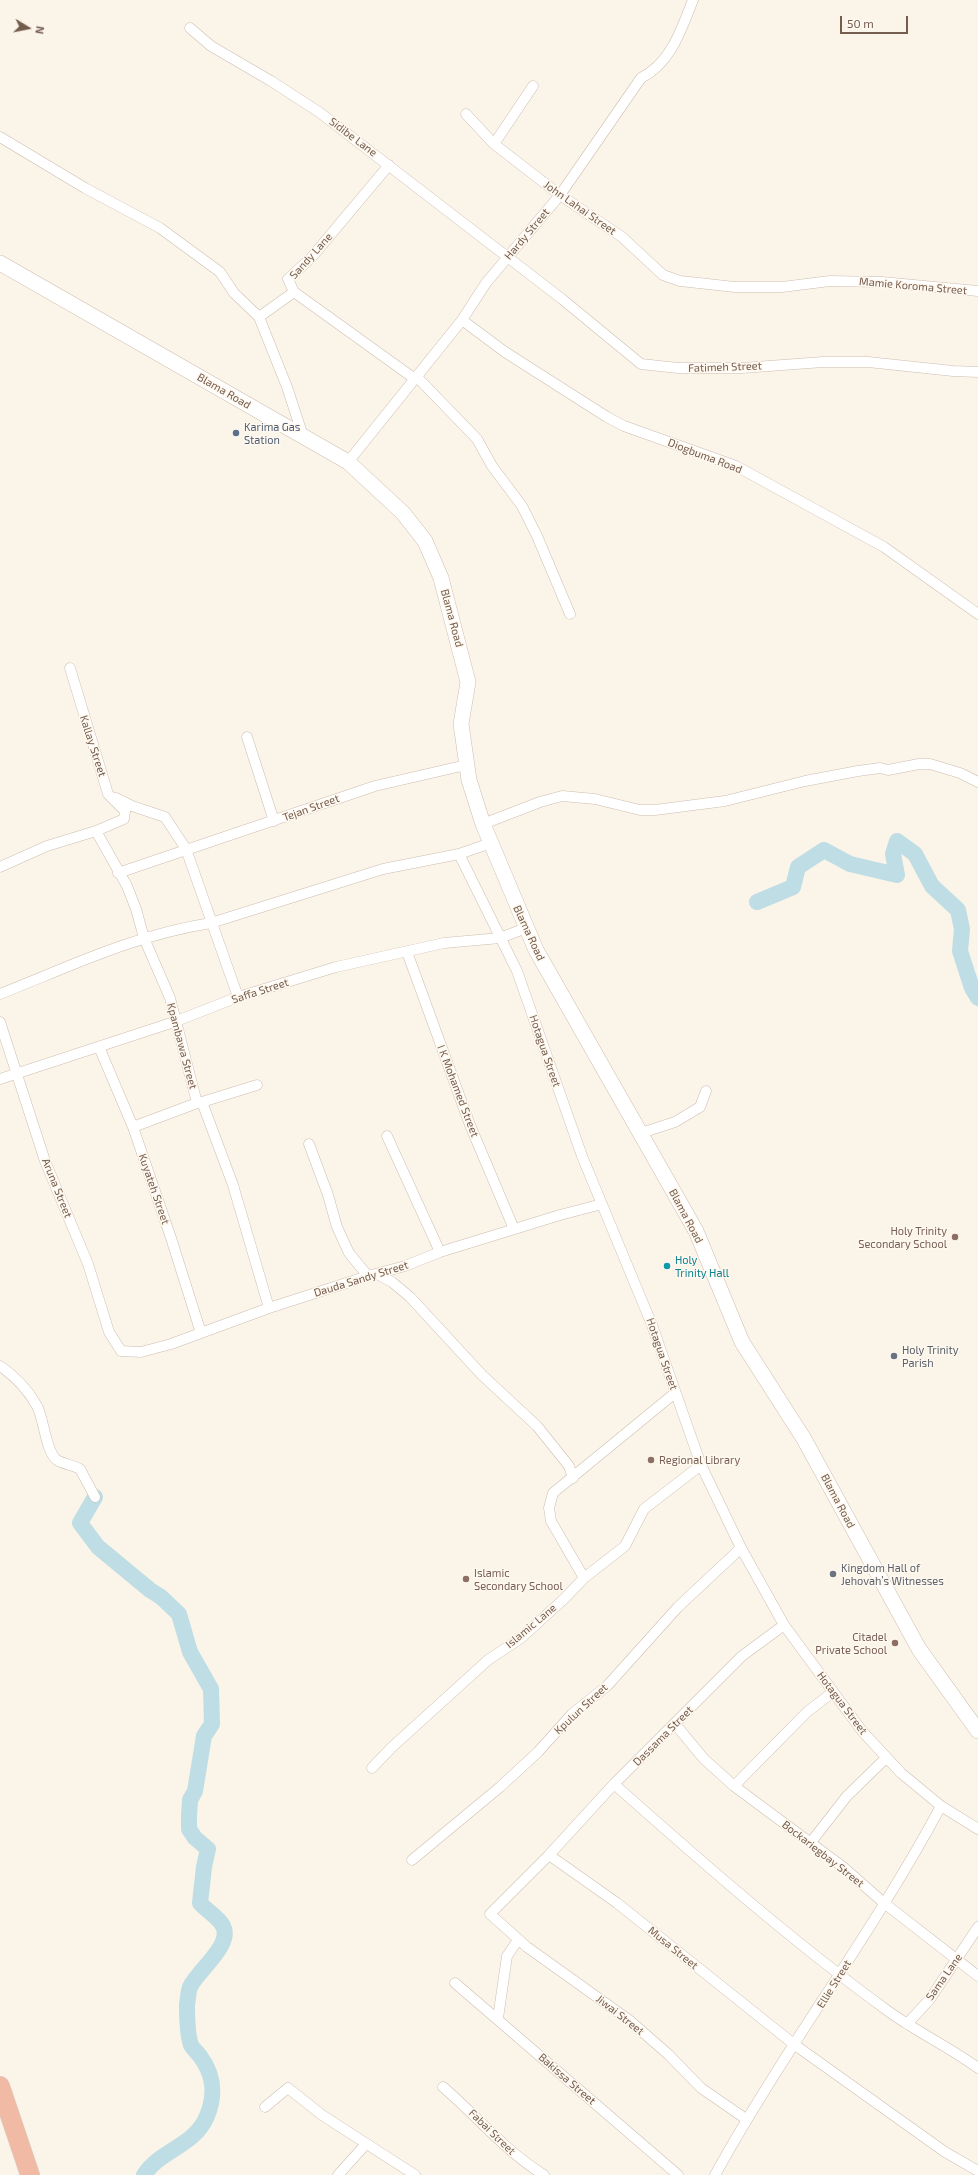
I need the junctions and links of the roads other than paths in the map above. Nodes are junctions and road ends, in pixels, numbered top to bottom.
1 (693, 0) edge
2 (190, 28) dead end
3 (533, 86) dead end
4 (466, 114) dead end
5 (0, 137) edge
6 (494, 144) junction
7 (389, 165) junction
8 (560, 195) junction
9 (509, 257) junction
10 (0, 263) edge
11 (704, 285) joint
12 (978, 291) edge
13 (294, 292) junction
14 (258, 317) junction
15 (462, 320) junction
16 (978, 372) edge
17 (416, 378) junction
18 (303, 436) junction
19 (348, 462) junction
20 (570, 614) dead end
21 (978, 614) edge
22 (70, 668) dead end
23 (247, 737) dead end
24 (466, 766) junction
25 (978, 782) edge
26 (108, 794) junction
27 (274, 821) junction
28 (483, 824) junction
29 (96, 831) junction
30 (491, 843) junction
31 (186, 849) junction
32 (459, 854) junction
33 (0, 866) edge
34 (118, 873) junction
35 (211, 923) junction
36 (526, 928) junction
37 (144, 938) junction
38 (500, 938) junction
39 (407, 952) junction
40 (0, 994) edge
41 (238, 997) junction
42 (0, 1022) edge
43 (174, 1022) junction
44 (99, 1047) junction
45 (17, 1074) junction
46 (0, 1079) edge
47 (257, 1085) dead end
48 (706, 1091) dead end
49 (200, 1103) junction
50 (133, 1127) junction
51 (641, 1133) junction
52 (387, 1136) dead end
53 (309, 1144) dead end
54 (602, 1204) junction
55 (514, 1229) junction
56 (440, 1252) junction
57 (372, 1275) junction
58 (268, 1308) junction
59 (201, 1333) junction
60 (121, 1351) joint
61 (0, 1366) edge
62 (675, 1393) junction
63 (701, 1465) junction
64 (572, 1478) junction
65 (95, 1497) dead end
66 (741, 1548) junction
67 (584, 1578) junction
68 (784, 1625) junction
69 (833, 1692) junction
70 (675, 1724) junction
71 (978, 1731) edge
72 (886, 1758) junction
73 (372, 1768) dead end
74 (614, 1784) junction
75 (734, 1786) junction
76 (941, 1806) junction
77 (978, 1829) edge
78 (811, 1842) junction
79 (549, 1856) junction
80 (412, 1860) dead end
81 (884, 1904) junction
82 (490, 1914) joint
83 (978, 1927) edge
84 (518, 1940) junction
85 (956, 1960) junction
86 (840, 1975) junction
87 (978, 1976) edge
88 (455, 1983) dead end
89 (498, 2018) junction
90 (907, 2024) junction
91 (795, 2045) junction
92 (978, 2068) edge
93 (0, 2086) edge
94 (443, 2087) dead end
95 (265, 2107) dead end
96 (746, 2120) junction
97 (366, 2144) junction
98 (978, 2171) edge
99 (30, 2175) edge
100 (338, 2175) edge
101 (415, 2175) edge
102 (544, 2175) edge
103 (678, 2175) edge
104 (715, 2175) edge

1 - 8 street, Hardy Street
2 - 7 street, Sidibe Lane
3 - 6 street
4 - 6 street, John Lahai Street
5 - 14 street
6 - 8 street, John Lahai Street
7 - 9 street, Sidibe Lane
7 - 13 street, Sandy Lane
8 - 9 street, Hardy Street
8 - 11 street, John Lahai Street
9 - 15 street, Hardy Street
9 - 16 street, Fatimeh Street
10 - 18 street, Blama Road
11 - 12 street, Mamie Koroma Street
13 - 14 street, Sandy Lane
13 - 17 street
14 - 18 street
15 - 17 street, Hardy Street
15 - 21 street, Diogbuma Road
17 - 19 street, Hardy Street
17 - 20 street
18 - 19 street, Blama Road
19 - 24 street, Blama Road
22 - 26 street, Kallay Street
23 - 27 street
24 - 27 street, Tejan Street
24 - 28 street, Blama Road
25 - 28 street
26 - 29 street, Kallay Street
26 - 31 street
27 - 31 street, Tejan Street
28 - 30 street, Blama Road
29 - 33 street
29 - 34 street, Kpambawa Street
30 - 32 street
30 - 36 street, Blama Road
31 - 34 street, Tejan Street
31 - 35 street
32 - 35 street
32 - 38 street, Hotagua Street
34 - 37 street, Kpambawa Street
35 - 37 street
35 - 41 street
36 - 38 street, Saffa Street
36 - 51 street, Blama Road
37 - 40 street
37 - 43 street, Kpambawa Street
38 - 39 street, Saffa Street
38 - 54 street, Hotagua Street
39 - 41 street, Saffa Street
39 - 55 street, I K Mohamed Street
41 - 43 street, Saffa Street
42 - 45 street, Aruna Street
43 - 44 street, Saffa Street
43 - 49 street, Kpambawa Street
44 - 45 street, Saffa Street
44 - 50 street, Kuyateh Street
45 - 46 street, Saffa Street
45 - 60 street, Aruna Street
47 - 49 street
48 - 51 street
49 - 50 street
49 - 58 street, Kpambawa Street
50 - 59 street, Kuyateh Street
51 - 71 street, Blama Road
52 - 56 street
53 - 57 street
54 - 55 street, Dauda Sandy Street
54 - 62 street, Hotagua Street
55 - 56 street, Dauda Sandy Street
56 - 57 street, Dauda Sandy Street
57 - 58 street, Dauda Sandy Street
57 - 64 street
58 - 59 street, Dauda Sandy Street
59 - 60 street, Dauda Sandy Street
61 - 65 street
62 - 63 street, Hotagua Street
62 - 64 street
63 - 66 street, Hotagua Street
63 - 67 street, Islamic Lane
64 - 67 street
66 - 68 street, Hotagua Street
66 - 80 street, Kpulun Street
67 - 73 street, Islamic Lane
68 - 69 street, Hotagua Street
68 - 70 street, Dassama Street
69 - 72 street, Hotagua Street
69 - 75 street
70 - 74 street, Dassama Street
70 - 75 street, Bockariegbay Street
72 - 76 street, Hotagua Street
72 - 78 street
74 - 79 street, Dassama Street
74 - 86 street
75 - 78 street, Bockariegbay Street
76 - 77 street
76 - 81 street, Ellie Street
78 - 81 street, Bockariegbay Street
79 - 82 street, Dassama Street
79 - 91 street, Musa Street
81 - 85 street, Bockariegbay Street
81 - 86 street, Ellie Street
82 - 84 street, Jiwai Street
83 - 85 street, Sama Lane
84 - 89 street
84 - 96 street, Jiwai Street
85 - 87 street, Bockariegbay Street
85 - 90 street, Sama Lane
86 - 90 street
86 - 91 street, Ellie Street
88 - 89 street, Bakissa Street
89 - 103 street, Bakissa Street
90 - 92 street
91 - 96 street, Ellie Street
91 - 98 street, Musa Street
93 - 99 highway
94 - 102 street, Fabai Street
95 - 97 street
96 - 104 street, Ellie Street
97 - 100 street
97 - 101 street

